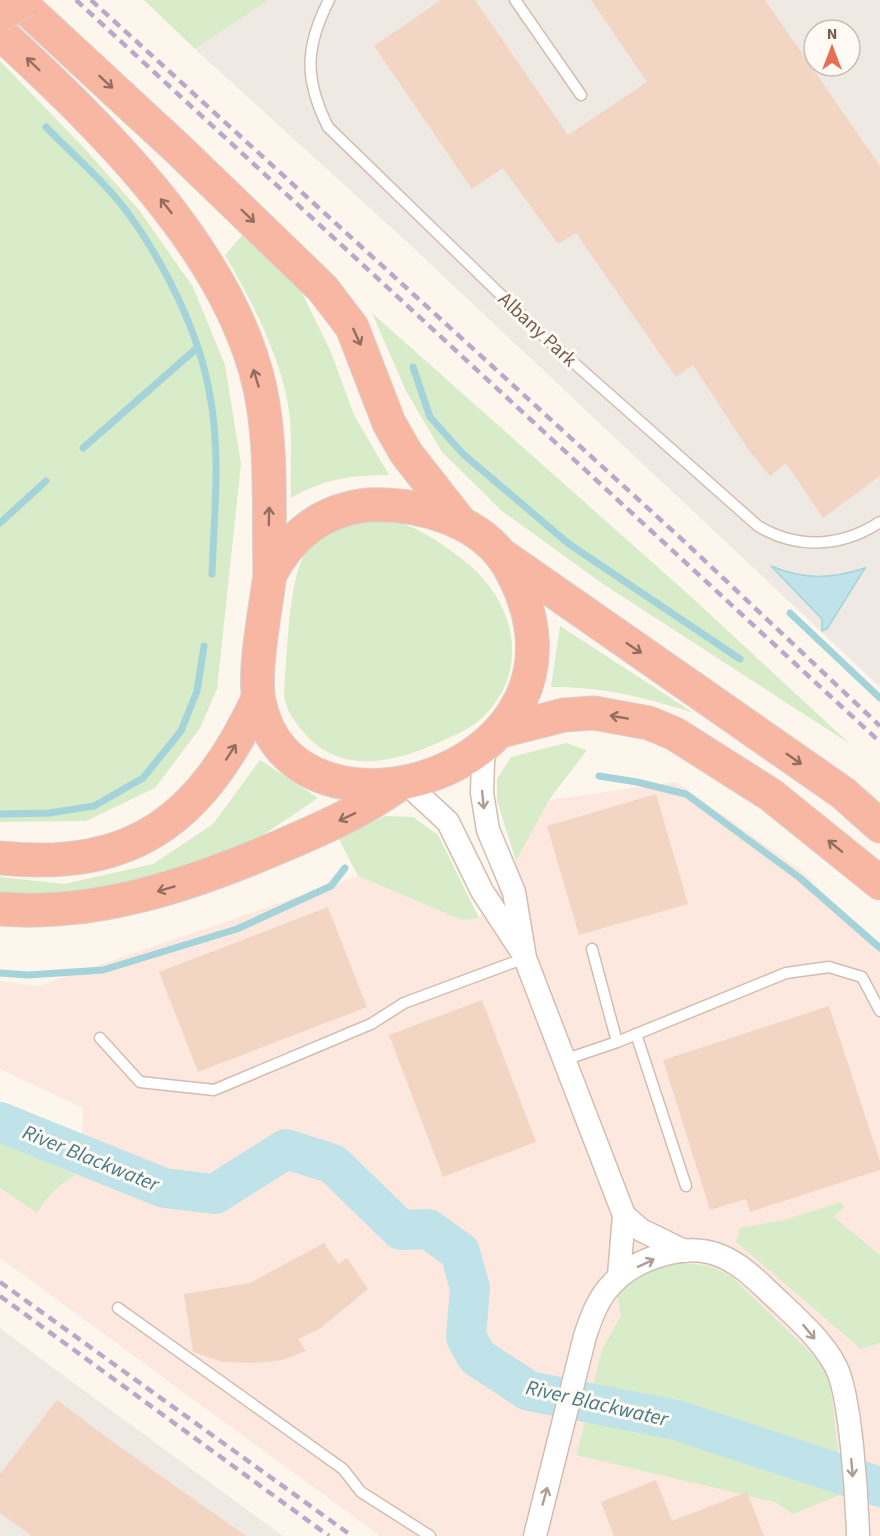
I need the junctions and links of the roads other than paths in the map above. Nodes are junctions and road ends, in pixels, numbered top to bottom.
1 (17, 0) edge
2 (25, 0) edge
3 (329, 0) edge
4 (515, 0) edge
5 (0, 15) edge
6 (0, 33) edge
7 (581, 95) dead end
8 (460, 522) junction
9 (880, 522) edge
10 (505, 557) junction
11 (270, 574) junction
12 (258, 699) junction
13 (494, 736) junction
14 (401, 784) junction
15 (880, 826) edge
16 (0, 858) edge
17 (880, 883) edge
18 (0, 909) edge
19 (592, 949) dead end
20 (525, 958) junction
21 (880, 1011) edge
22 (636, 1034) junction
23 (100, 1038) dead end
24 (617, 1042) junction
25 (564, 1060) junction
26 (686, 1186) dead end
27 (624, 1215) junction
28 (684, 1251) junction
29 (619, 1276) junction
30 (118, 1308) dead end
31 (858, 1533) edge
32 (430, 1536) edge
33 (535, 1536) edge

1 -> 8 highway
2 - 5 highway, bridge
3 - 9 lane, Albany Park
4 - 7 lane
11 -> 6 highway
8 - 10 highway
8 - 11 highway
10 - 13 highway
10 -> 15 highway
11 - 12 highway
12 - 14 highway
16 -> 12 highway
13 - 14 highway
17 -> 13 highway
13 -> 20 street
14 -> 18 highway
14 - 20 street
19 - 24 lane
20 - 23 lane
20 - 25 street
21 - 22 lane
22 - 24 lane
22 - 26 lane
24 - 25 lane
25 - 27 street
27 - 28 street
27 - 29 street
29 -> 28 street
28 -> 31 street
33 -> 29 street
30 - 32 lane

